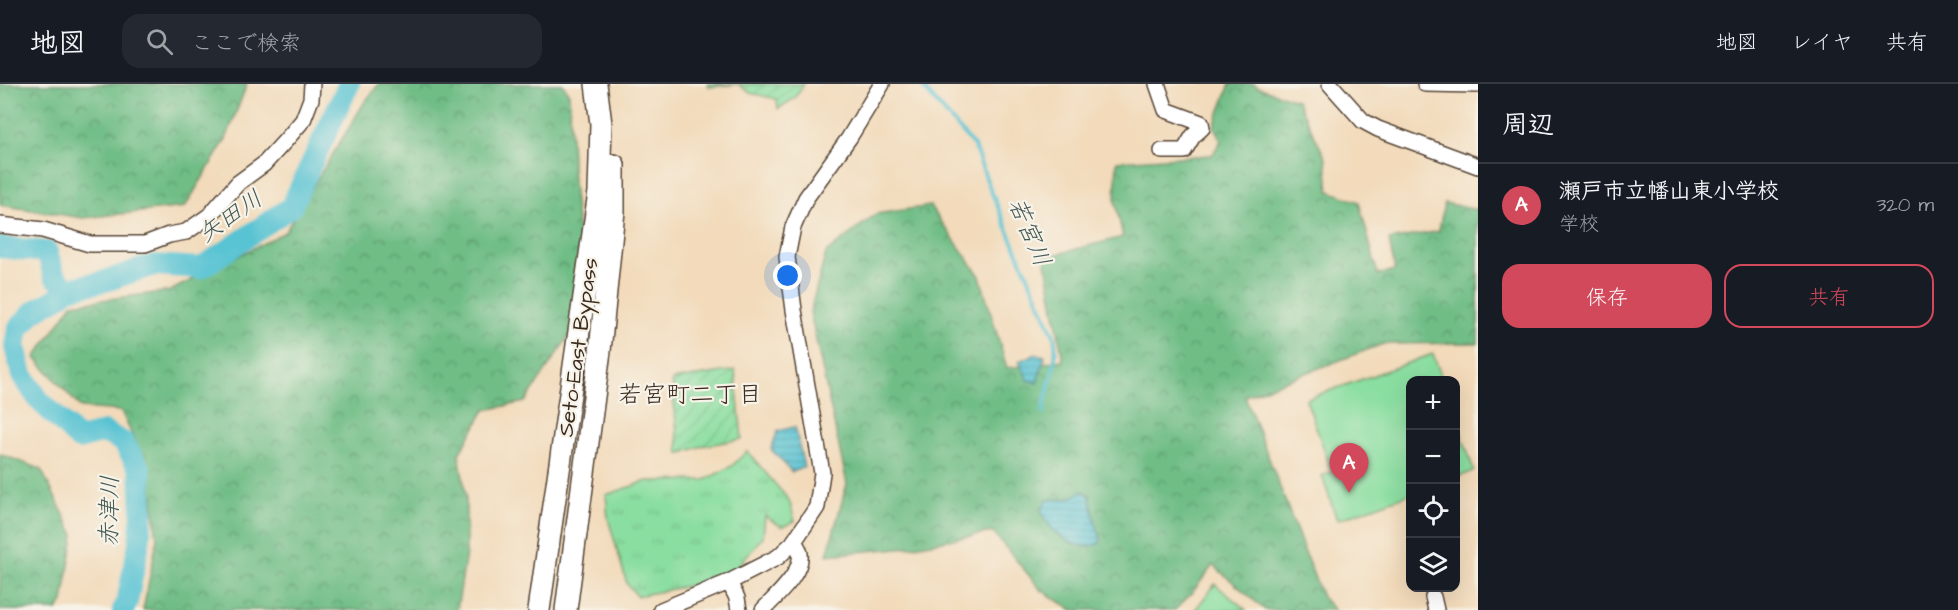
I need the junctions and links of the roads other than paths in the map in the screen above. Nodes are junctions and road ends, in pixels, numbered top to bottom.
1 (312, 84) edge
2 (596, 84) edge
3 (607, 84) edge
4 (882, 84) edge
5 (1157, 84) edge
6 (1330, 84) edge
7 (1425, 84) edge
8 (1478, 86) edge
9 (1162, 151) dead end
10 (1478, 166) edge
11 (0, 225) edge
12 (794, 541) junction
13 (729, 582) junction
14 (539, 610) edge
15 (566, 610) edge
16 (661, 610) edge
17 (739, 610) edge
18 (763, 610) edge

1 - 11 street
2 - 14 highway, Seto-East Bypass
3 - 15 highway, Seto-East Bypass
4 - 12 street
5 - 9 street
6 - 10 street
7 - 8 street
12 - 13 street
12 - 18 street
13 - 16 street
13 - 17 street

